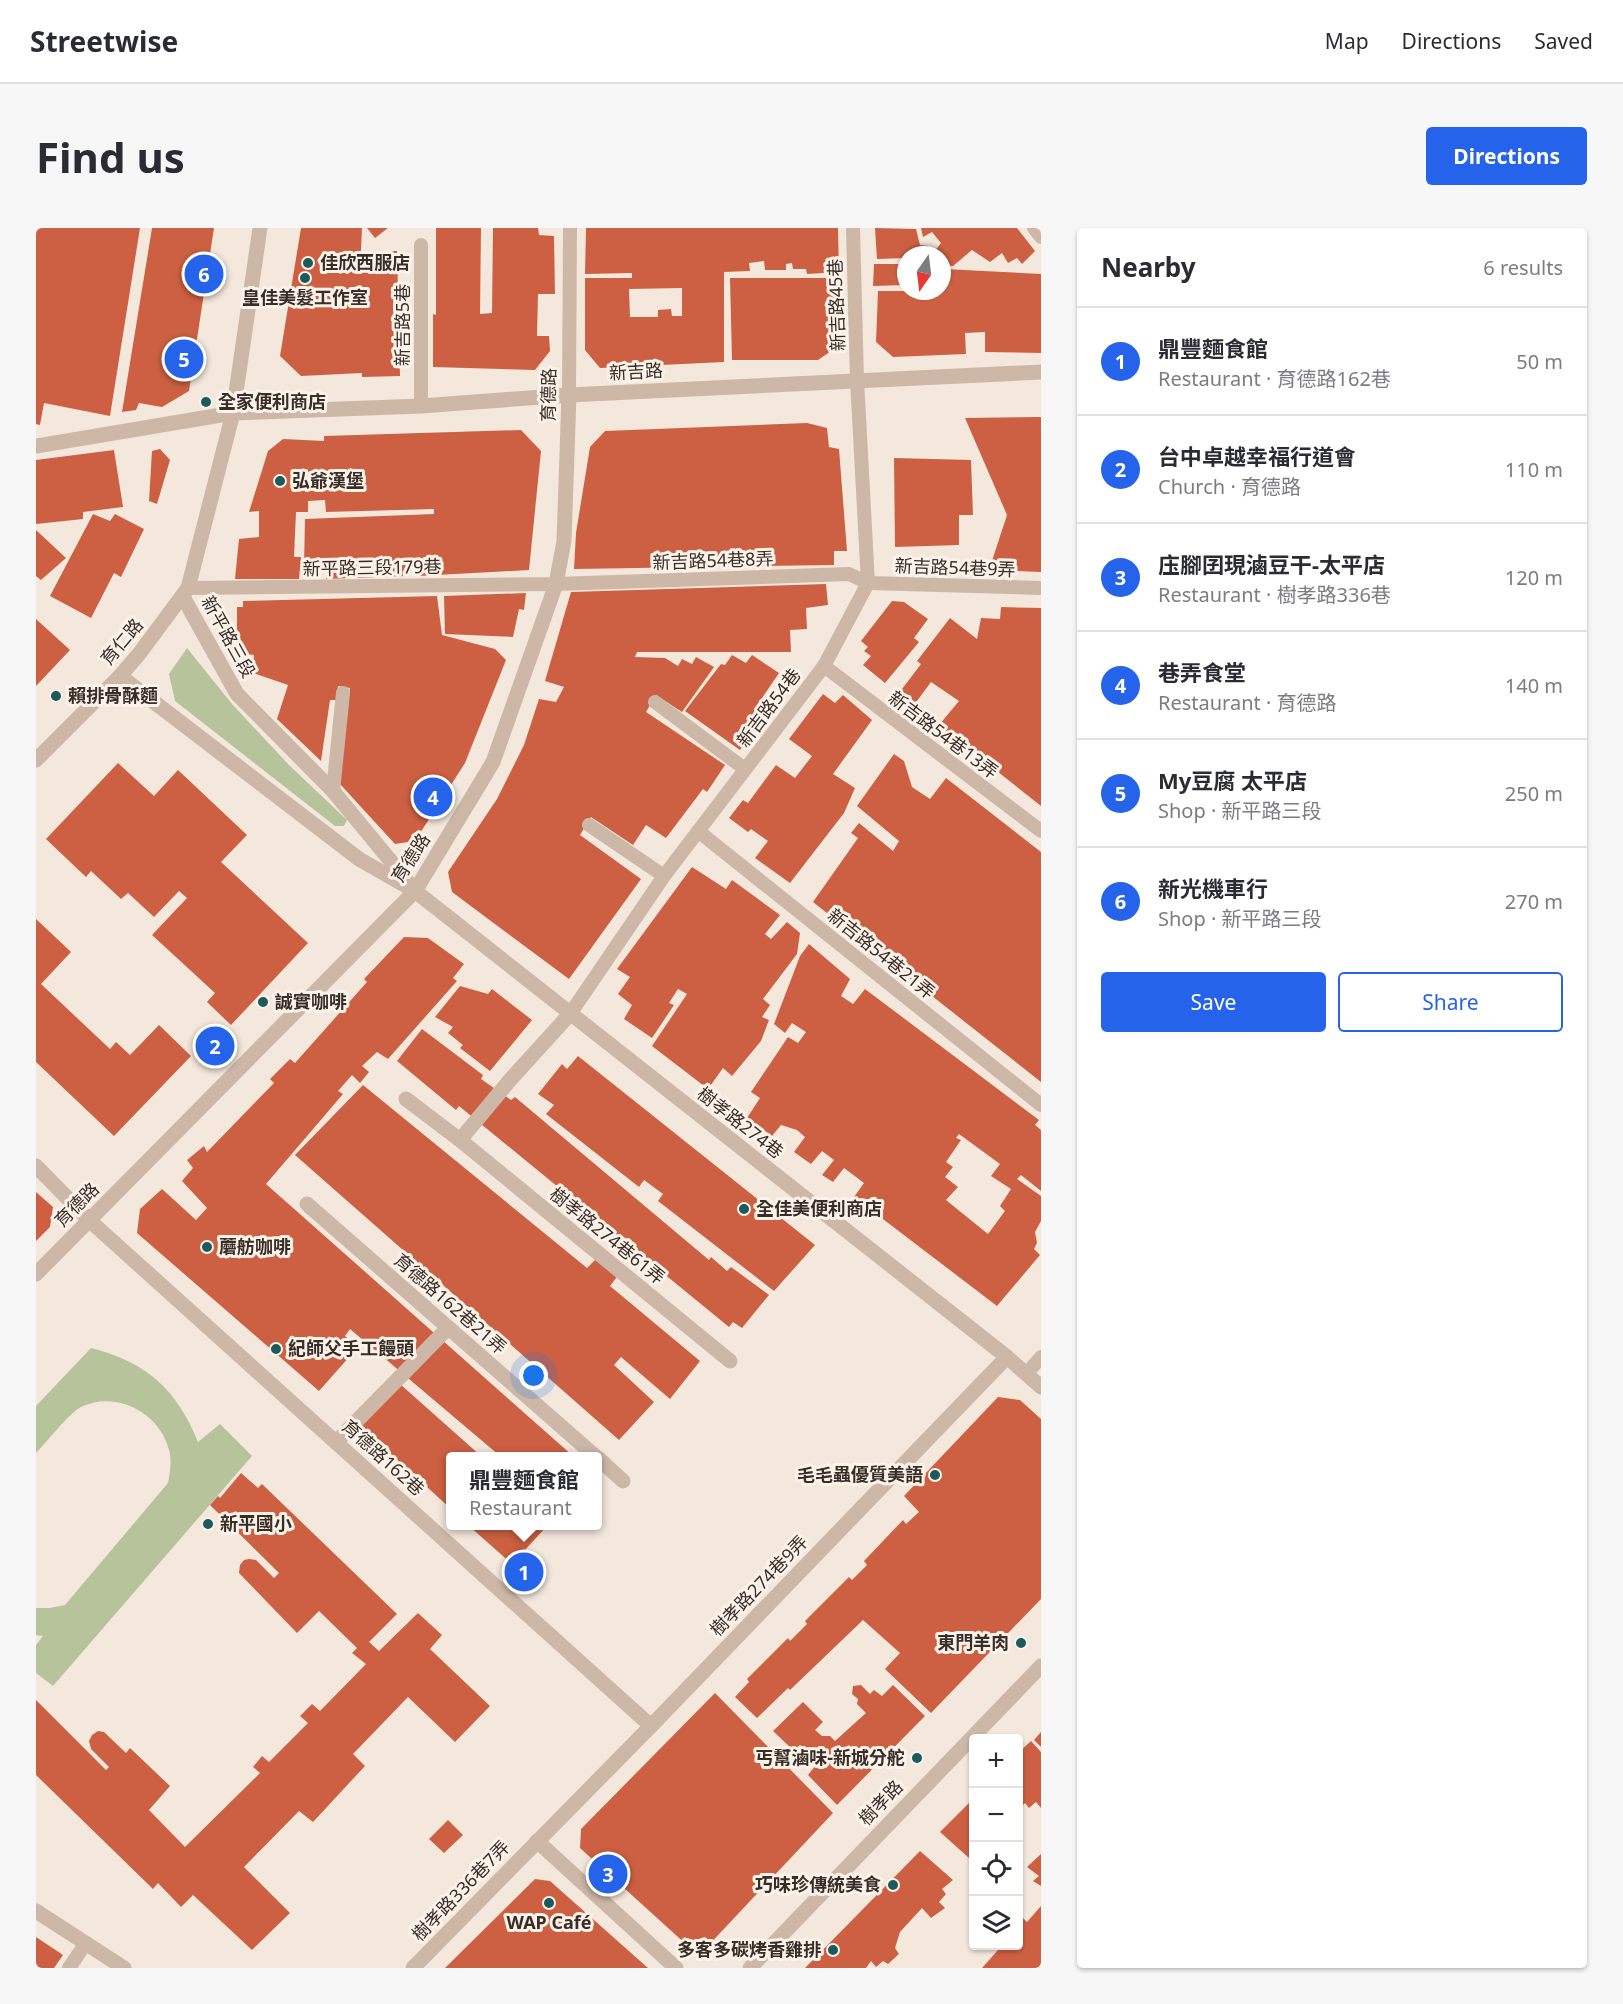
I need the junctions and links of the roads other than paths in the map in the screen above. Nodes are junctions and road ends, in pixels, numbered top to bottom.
1 (260, 228) edge
2 (570, 228) edge
3 (853, 228) edge
4 (1034, 228) edge
5 (1041, 237) edge
6 (421, 245) dead end
7 (1041, 372) edge
8 (857, 380) junction
9 (569, 395) junction
10 (421, 406) junction
11 (233, 412) junction
12 (36, 446) edge
13 (868, 583) junction
14 (556, 584) junction
15 (1041, 588) edge
16 (186, 592) junction
17 (824, 666) junction
18 (120, 676) junction
19 (343, 693) dead end
20 (655, 702) dead end
21 (36, 760) edge
22 (746, 769) junction
23 (333, 791) junction
24 (589, 825) dead end
25 (698, 831) junction
26 (1041, 831) edge
27 (664, 876) junction
28 (415, 891) junction
29 (570, 1014) junction
30 (406, 1100) dead end
31 (1041, 1105) edge
32 (460, 1140) junction
33 (36, 1166) edge
34 (307, 1204) dead end
35 (89, 1220) junction
36 (36, 1274) edge
37 (448, 1328) junction
38 (1006, 1357) junction
39 (1041, 1357) edge
40 (730, 1361) dead end
41 (1026, 1373) junction
42 (1041, 1387) edge
43 (336, 1442) junction
44 (590, 1452) edge
45 (602, 1462) edge
46 (623, 1481) dead end
47 (1041, 1666) edge
48 (651, 1726) junction
49 (537, 1841) junction
50 (36, 1911) edge
51 (86, 1943) junction
52 (69, 1968) edge
53 (124, 1968) edge
54 (413, 1968) edge
55 (676, 1968) edge
56 (750, 1968) edge

1 - 11 street, 新平路三段
2 - 9 lane, 育德路
3 - 8 lane, 新吉路45巷
4 - 5 lane
6 - 10 lane, 新吉路5巷
7 - 8 street, 新吉路
8 - 9 street, 新吉路
8 - 13 lane
9 - 10 street, 新吉路
9 - 14 street, 育德路
10 - 11 street, 新吉路
11 - 12 street
11 - 16 street, 新平路三段
13 - 14 lane, 新吉路54巷8弄
13 - 15 lane, 新吉路54巷9弄
13 - 17 lane, 新吉路54巷
14 - 16 lane, 新平路三段179巷
14 - 28 street, 育德路
16 - 18 street, 育仁路
16 - 23 street, 新平路三段
17 - 22 lane, 新吉路54巷
17 - 26 lane, 新吉路54巷13弄
18 - 21 street, 育仁路
18 - 28 street
19 - 23 lane
20 - 22 lane
22 - 25 lane, 新吉路54巷
23 - 28 street, 新平路三段
24 - 27 lane
25 - 27 lane, 新吉路54巷
25 - 31 lane, 新吉路54巷21弄
27 - 29 lane, 新吉路54巷
28 - 29 street, 樹孝路274巷
28 - 35 street, 育德路
29 - 32 street
29 - 38 street, 樹孝路274巷
30 - 32 street, 樹孝路274巷61弄
32 - 40 street, 樹孝路274巷61弄
33 - 35 street, 育德路162巷
34 - 37 street, 育德路162巷21弄
35 - 36 street, 育德路
35 - 43 street, 育德路162巷
37 - 43 street
37 - 44 street, 育德路162巷21弄
38 - 41 street, 樹孝路274巷
38 - 48 street, 樹孝路274巷9弄
39 - 41 lane
41 - 42 street, 樹孝路274巷
43 - 48 street, 育德路162巷
45 - 46 street, 育德路162巷21弄
47 - 56 street, 樹孝路
48 - 49 street, 樹孝路274巷9弄
49 - 54 street, 樹孝路336巷7弄
49 - 55 street
50 - 51 street
51 - 52 lane
51 - 53 street

